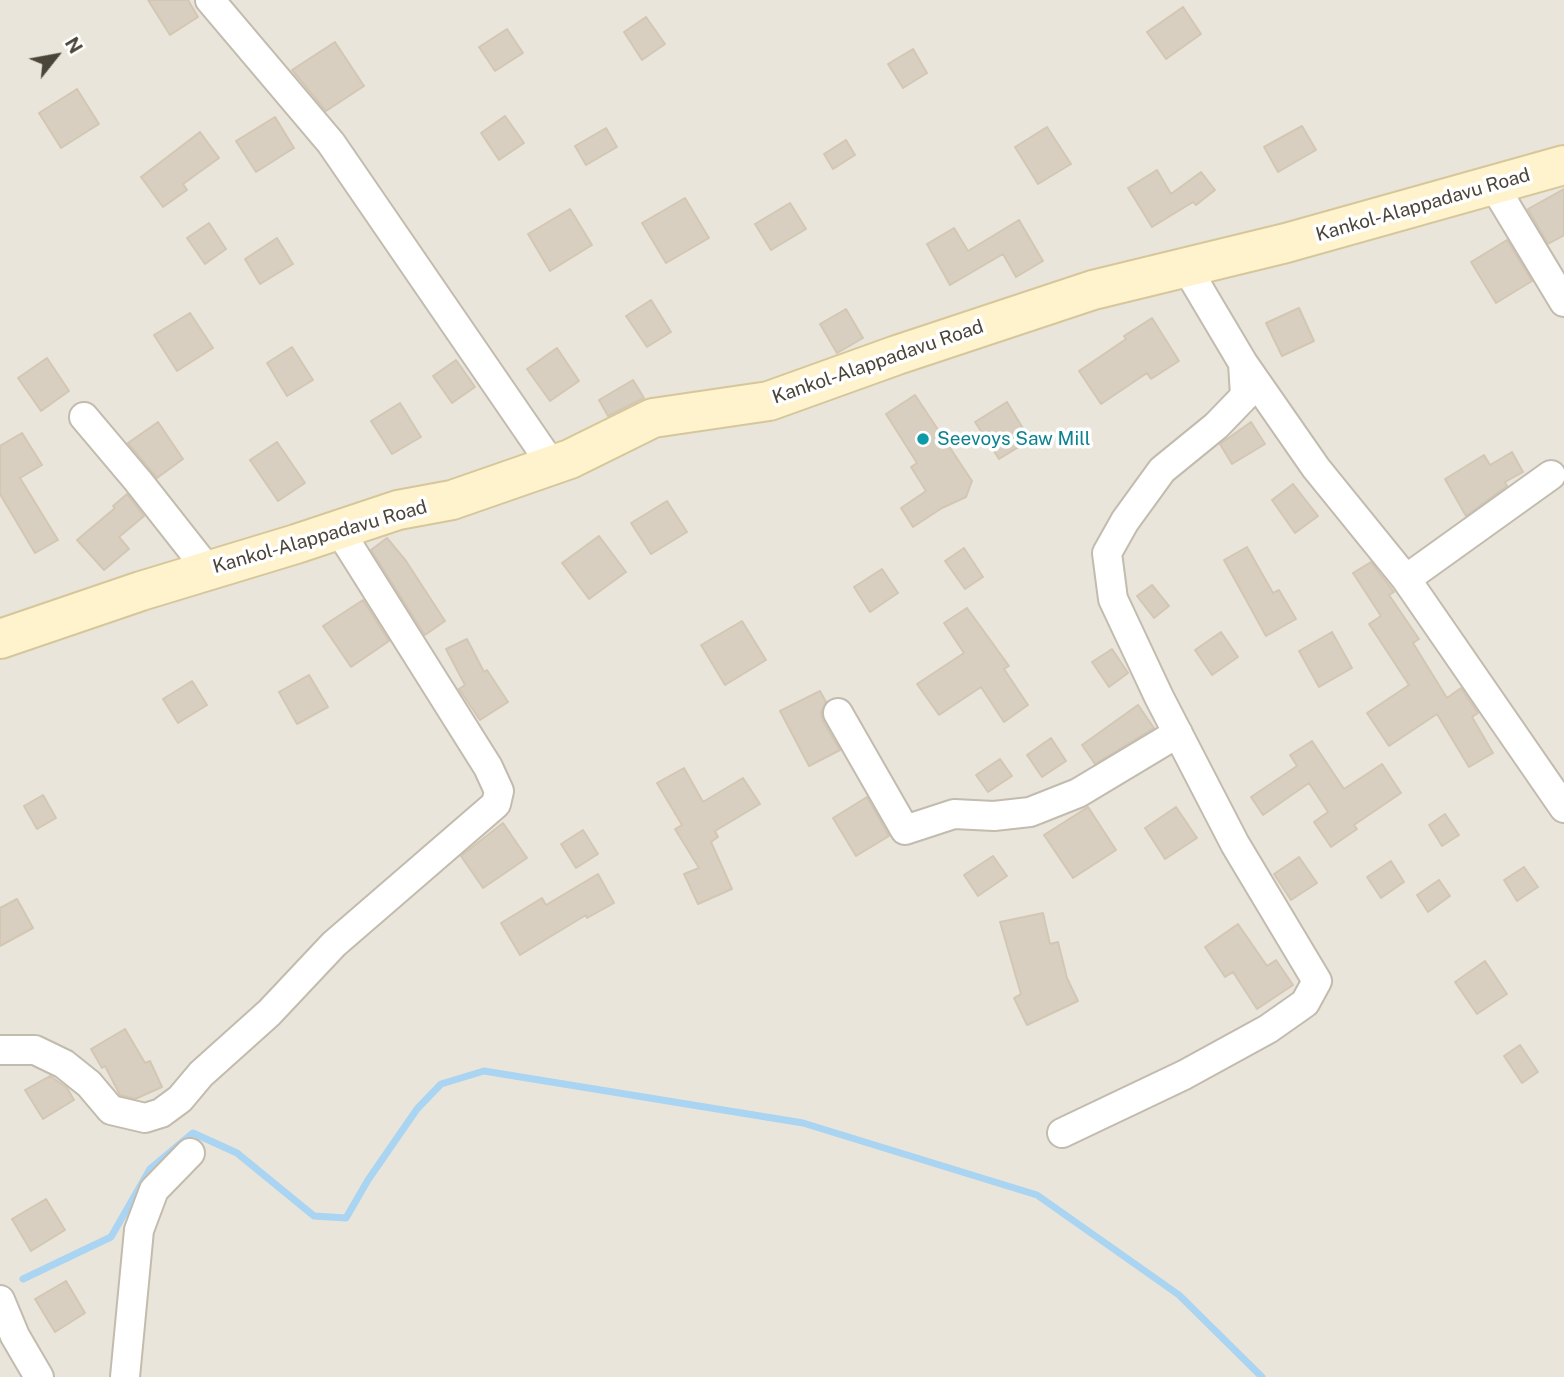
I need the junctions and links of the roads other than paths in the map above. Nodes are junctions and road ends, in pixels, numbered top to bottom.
1 (210, 0) edge
2 (1564, 165) edge
3 (1493, 186) junction
4 (1186, 267) junction
5 (1564, 302) edge
6 (1244, 363) junction
7 (84, 418) dead end
8 (552, 465) junction
9 (1551, 475) dead end
10 (339, 530) junction
11 (208, 570) junction
12 (1406, 579) junction
13 (0, 639) edge
14 (838, 713) dead end
15 (1178, 733) junction
16 (1564, 808) edge
17 (0, 1050) edge
18 (1062, 1133) dead end
19 (190, 1153) dead end
20 (0, 1300) edge
21 (39, 1377) edge
22 (125, 1377) edge

1 - 8 street
2 - 3 main road, Kankol-Alappadavu Road
3 - 4 main road, Kankol-Alappadavu Road
3 - 5 street
4 - 6 street
4 - 8 main road, Kankol-Alappadavu Road
6 - 12 street
6 - 15 street
7 - 11 street
8 - 10 main road, Kankol-Alappadavu Road
9 - 12 street
10 - 11 main road, Kankol-Alappadavu Road
10 - 17 street
11 - 13 main road, Kankol-Alappadavu Road
12 - 16 street
14 - 15 street
15 - 18 street
19 - 22 street
20 - 21 street

